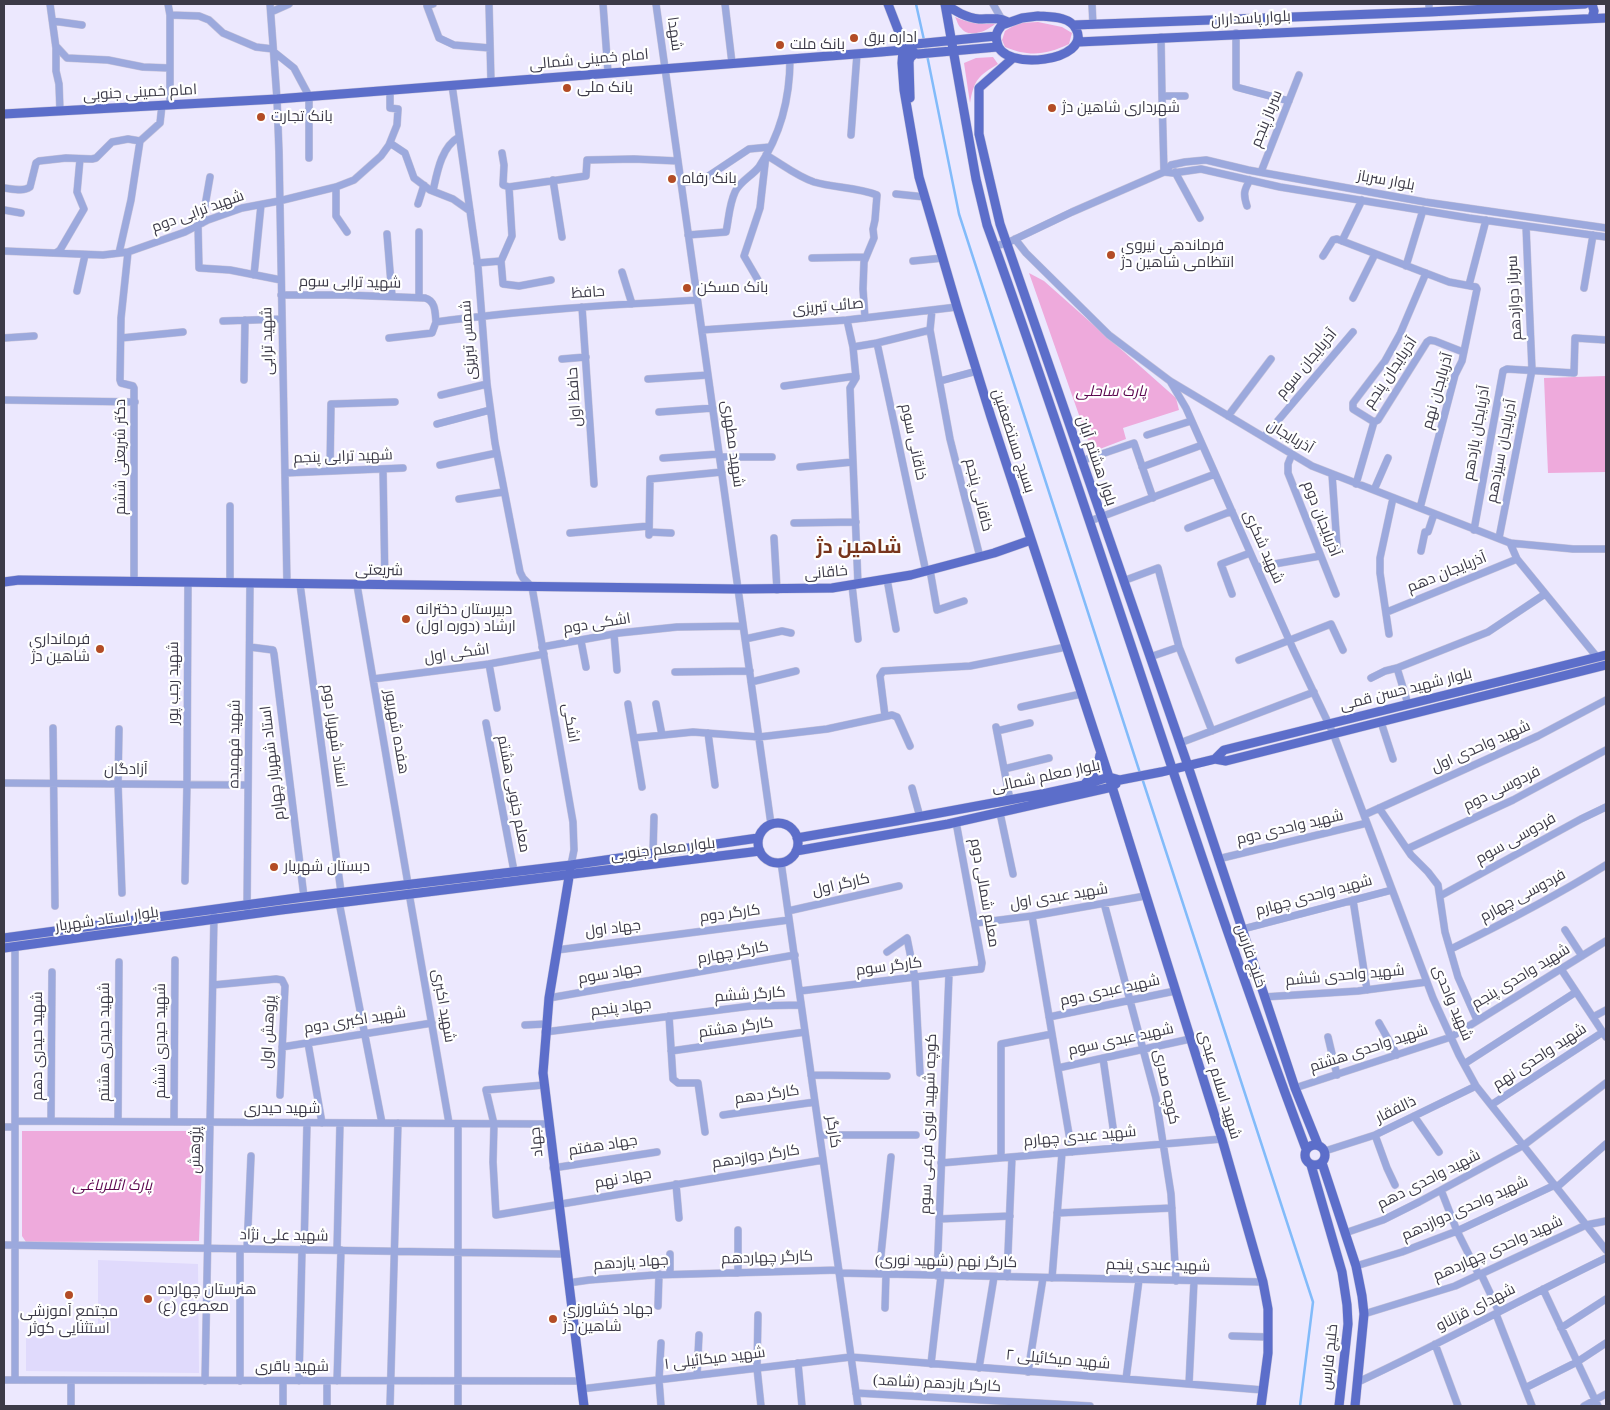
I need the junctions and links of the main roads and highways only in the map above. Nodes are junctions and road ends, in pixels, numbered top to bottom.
1 (888, 4) edge
2 (945, 4) edge
3 (1585, 4) edge
4 (1592, 4) edge
5 (1429, 8) edge
6 (1592, 18) junction
7 (1606, 18) edge
8 (1004, 20) junction
9 (1074, 25) junction
10 (996, 36) junction
11 (952, 41) junction
12 (1078, 42) junction
13 (997, 48) junction
14 (903, 50) junction
15 (916, 50) junction
16 (954, 52) junction
17 (1013, 58) junction
18 (277, 99) joint
19 (908, 108) junction
20 (4, 114) edge
21 (1058, 392) junction
22 (1047, 396) junction
23 (1031, 540) junction
24 (4, 576) edge
25 (19, 580) junction
26 (4, 582) edge
27 (738, 590) joint
28 (1602, 656) edge
29 (1606, 665) edge
30 (1100, 752) junction
31 (1215, 759) junction
32 (1188, 766) junction
33 (1173, 769) junction
34 (1109, 777) junction
35 (1120, 780) junction
36 (1084, 785) junction
37 (1112, 787) junction
38 (1022, 798) junction
39 (1024, 808) junction
40 (758, 838) junction
41 (797, 838) junction
42 (760, 851) junction
43 (796, 851) junction
44 (571, 864) junction
45 (569, 875) junction
46 (409, 889) junction
47 (15, 936) junction
48 (4, 938) edge
49 (15, 946) junction
50 (4, 948) edge
51 (1321, 1148) junction
52 (1306, 1149) junction
53 (1322, 1163) junction
54 (1311, 1165) junction
55 (584, 1406) edge
56 (1260, 1406) edge
57 (1339, 1406) edge
58 (1355, 1406) edge

1 - 14 main road, بسیج مستضعفین
2 - 8 main road, بلوار پاسداران
2 - 11 main road, بلوار هشتم آبان
3 - 5 main road, بلوار پاسداران
4 - 6 main road
5 - 9 main road, بلوار پاسداران
6 - 7 main road, بلوار پاسداران
6 - 12 main road, بلوار پاسداران
8 - 9 main road, بلوار پاسداران
8 - 10 main road
9 - 12 main road
10 - 11 main road
10 - 13 main road
11 - 15 main road
11 - 16 main road, بلوار هشتم آبان
12 - 17 main road
13 - 16 main road
13 - 17 main road
14 - 15 main road, امام خمینی شمالی
14 - 18 main road, امام خمینی شمالی
14 - 19 main road, بسیج مستضعفین
15 - 16 main road
15 - 19 main road, بسیج مستضعفین
16 - 22 main road, بلوار هشتم آبان
17 - 21 main road, بلوار هشتم آبان
18 - 20 main road, امام خمینی جنوبی
19 - 23 main road, بسیج مستضعفین
21 - 22 main road
21 - 32 main road, بلوار هشتم آبان
22 - 33 main road, بلوار هشتم آبان
23 - 27 main road, خاقانی
23 - 30 main road, بسیج مستضعفین
24 - 25 main road, شریعتی
25 - 26 main road, شریعتی
25 - 27 main road, شریعتی
28 - 31 main road, بلوار شهید حسن قمی
29 - 31 main road, بلوار شهید حسن قمی
30 - 34 main road, بسیج مستضعفین
30 - 36 main road
31 - 32 main road, بلوار شهید حسن قمی
32 - 33 main road, بلوار شهید حسن قمی
32 - 51 main road, خلیج فارس
33 - 35 main road, بلوار شهید حسن قمی
33 - 52 main road, خلیج فارس
34 - 35 main road, بلوار معلم شمالی
34 - 36 main road, بلوار معلم شمالی
34 - 37 main road, شهید اسلام عبدی
35 - 37 main road, بلوار معلم شمالی
36 - 38 main road, بلوار معلم شمالی
37 - 39 main road, بلوار معلم شمالی
37 - 56 main road, شهید اسلام عبدی
38 - 39 main road
38 - 41 main road, بلوار معلم شمالی
39 - 43 main road, بلوار معلم شمالی
40 - 41 main road
40 - 42 main road
40 - 44 main road, بلوار معلم جنوبی
41 - 43 main road
42 - 43 main road
42 - 45 main road, بلوار معلم جنوبی
44 - 45 main road
44 - 46 main road, بلوار معلم جنوبی
45 - 46 main road, بلوار معلم جنوبی
45 - 55 main road, جهاد
46 - 47 main road, بلوار استاد شهریار
46 - 49 main road, بلوار استاد شهریار
47 - 48 main road, بلوار استاد شهریار
47 - 49 main road
49 - 50 main road, بلوار استاد شهریار
51 - 52 main road
51 - 53 main road
52 - 54 main road
53 - 54 main road
53 - 58 main road
54 - 57 main road, خلیج فارس

